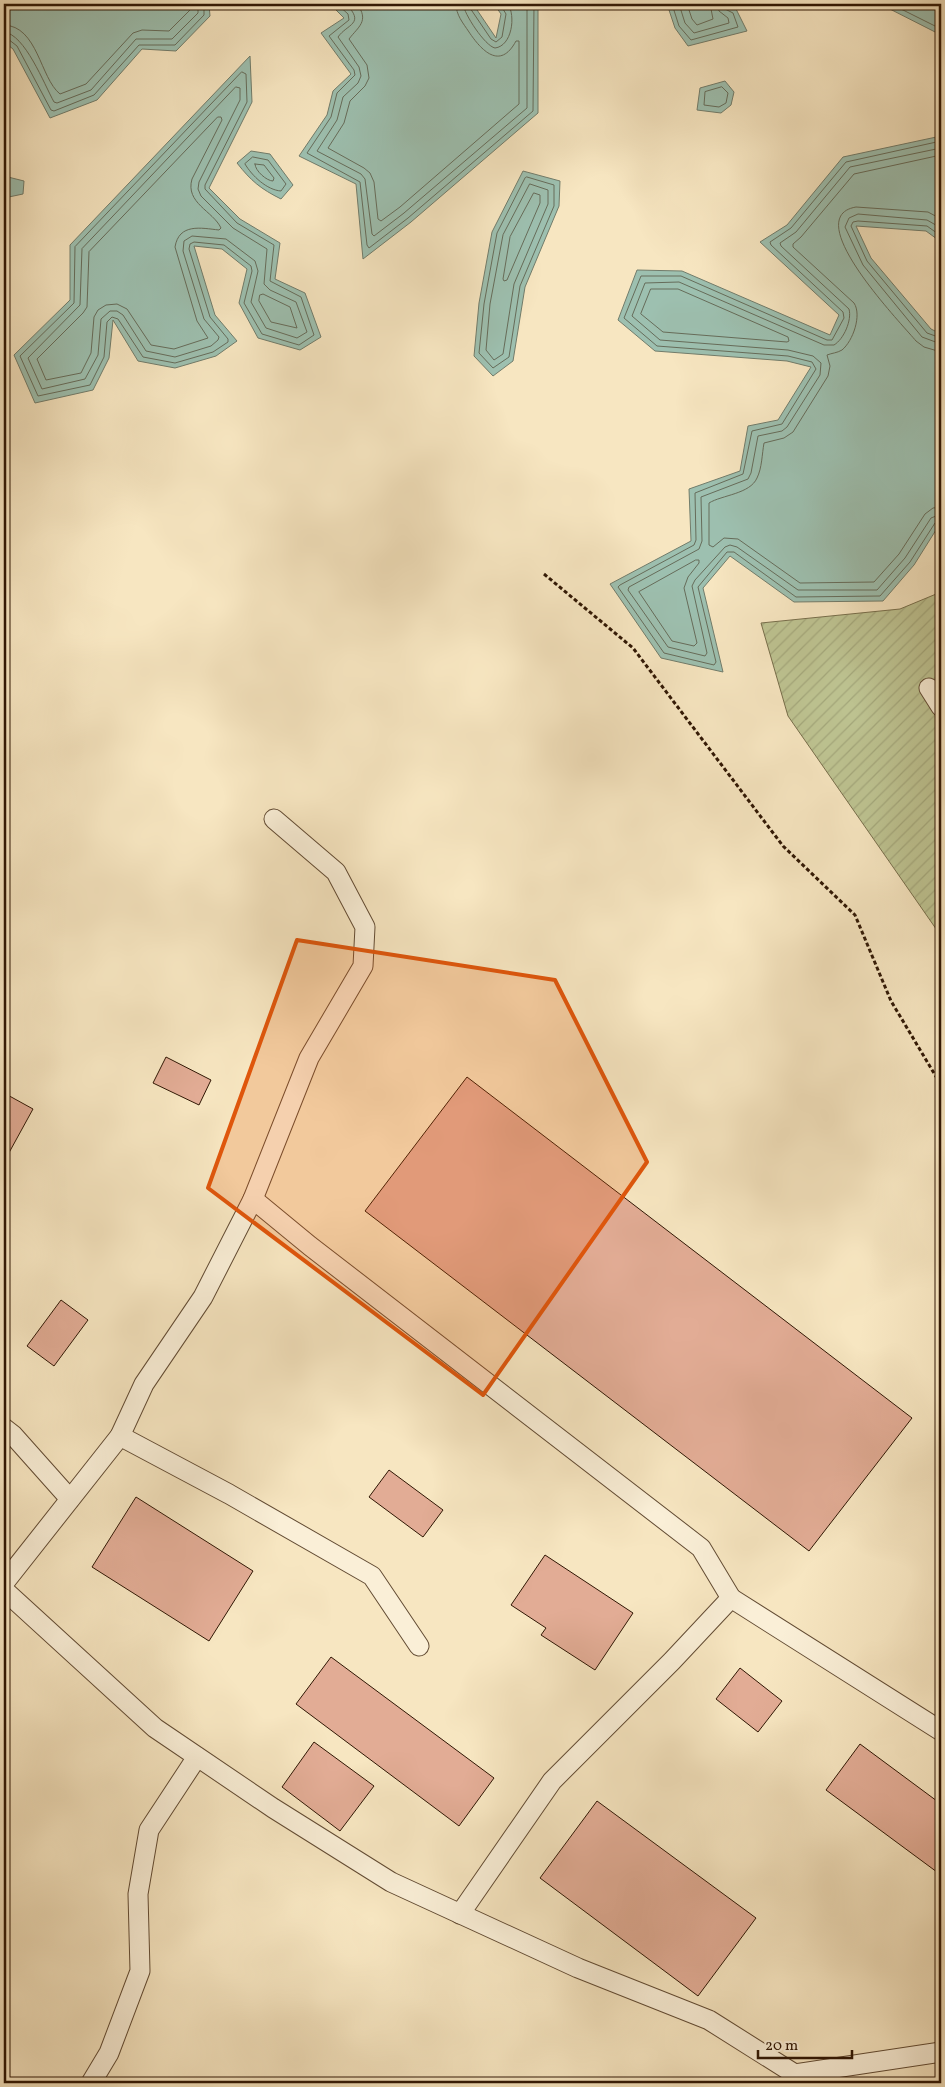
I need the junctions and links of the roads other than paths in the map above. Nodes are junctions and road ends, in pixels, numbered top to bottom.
1 (929, 688) dead end
2 (941, 707) edge
3 (274, 819) dead end
4 (253, 1199) junction
5 (4, 1428) edge
6 (120, 1436) junction
7 (70, 1499) junction
8 (4, 1583) edge
9 (4, 1590) edge
10 (731, 1598) junction
11 (419, 1646) dead end
12 (941, 1732) edge
13 (197, 1757) junction
14 (460, 1914) junction
15 (941, 2052) edge
16 (802, 2079) edge
17 (91, 2083) edge

1 - 2 lane
3 - 4 lane
4 - 6 lane
4 - 10 lane
5 - 7 lane
6 - 7 lane
6 - 11 lane
7 - 8 lane
9 - 13 lane
10 - 12 lane
10 - 14 lane
13 - 14 lane
13 - 17 lane
14 - 16 lane
15 - 16 lane

